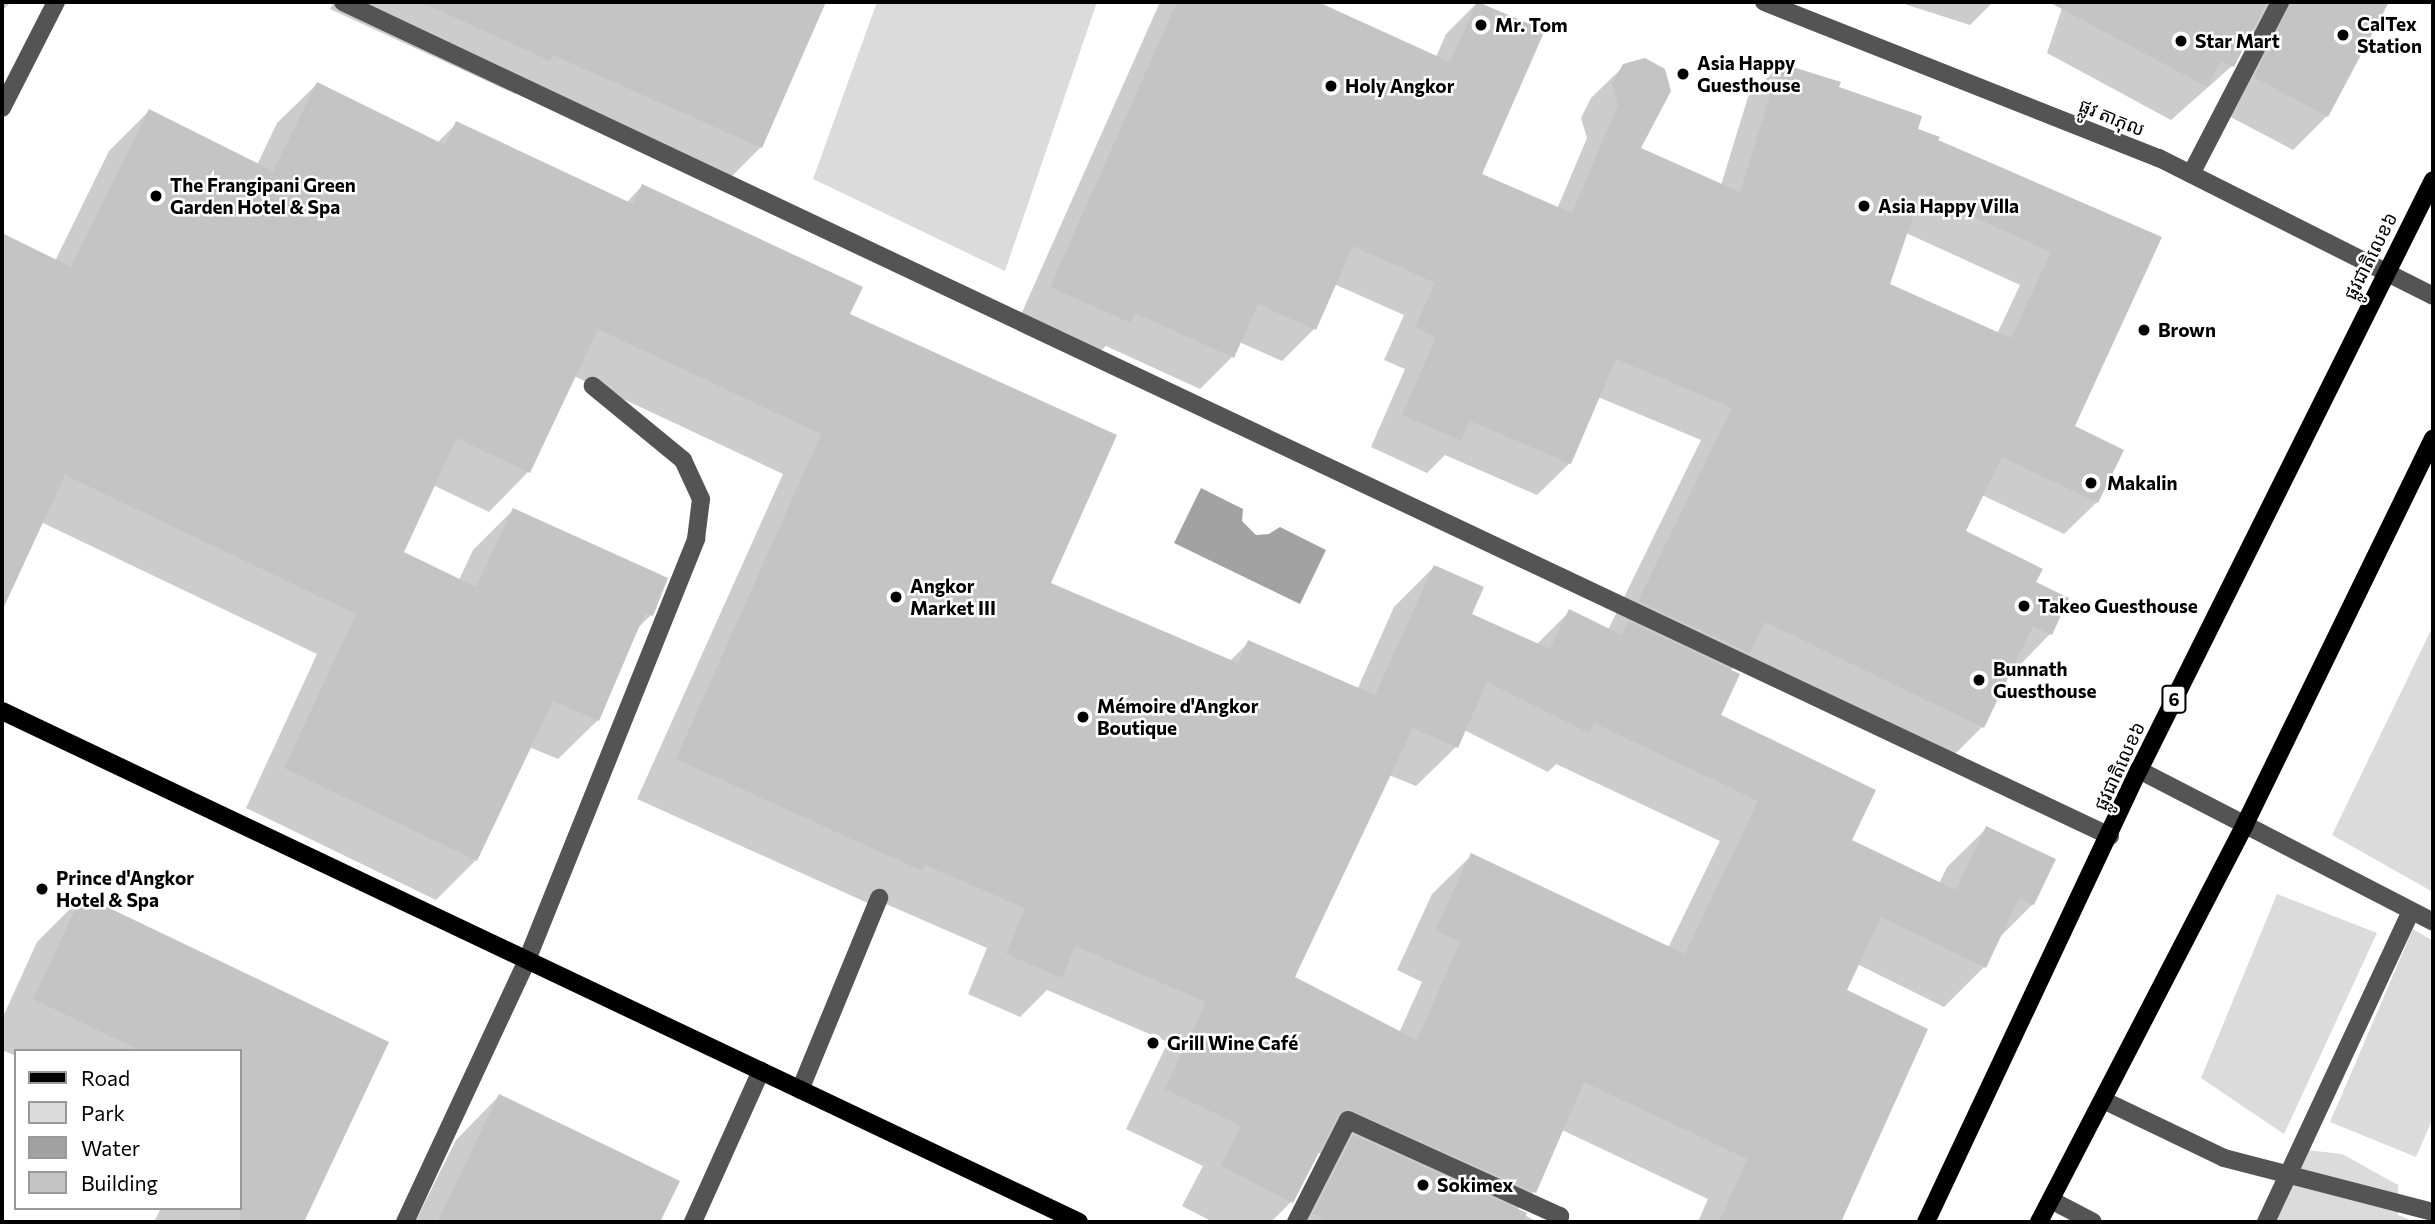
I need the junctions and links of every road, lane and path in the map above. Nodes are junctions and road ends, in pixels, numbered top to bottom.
1 (56, 2) edge
2 (343, 2) edge
3 (1764, 2) edge
4 (2280, 2) edge
5 (2, 108) edge
6 (2192, 174) junction
7 (2433, 180) edge
8 (2386, 270) junction
9 (2433, 296) edge
10 (593, 386) dead end
11 (2433, 438) edge
12 (2, 711) edge
13 (2139, 770) junction
14 (2245, 824) junction
15 (2110, 836) junction
16 (879, 898) dead end
17 (2411, 911) junction
18 (2433, 922) edge
19 (527, 960) junction
20 (761, 1071) junction
21 (800, 1090) junction
22 (2104, 1100) junction
23 (2288, 1176) junction
24 (2051, 1200) junction
25 (2433, 1212) edge
26 (405, 1222) edge
27 (693, 1222) edge
28 (1079, 1222) edge
29 (1296, 1222) edge
30 (1557, 1222) edge
31 (1926, 1222) edge
32 (2039, 1222) edge
33 (2094, 1222) edge
34 (2266, 1222) edge

1 - 5 street
2 - 15 street
3 - 6 street, ផ្លូវ តាភុល
4 - 6 street
6 - 8 street, ផ្លូវ តាភុល
7 - 8 main road, ផ្លូវជាតិលេខ៦ / 6
8 - 9 street, ផ្លូវ តាភុល
8 - 13 main road, ផ្លូវជាតិលេខ៦ / 6
10 - 19 street
11 - 14 main road
12 - 19 main road
13 - 14 street
13 - 15 main road, ផ្លូវជាតិលេខ៦ / 6
14 - 17 street
14 - 22 main road
15 - 31 main road, ផ្លូវជាតិលេខ៦ / 6
16 - 21 street
17 - 18 street
17 - 23 street
19 - 20 main road
19 - 26 street
20 - 21 main road
20 - 27 street
21 - 28 main road
22 - 23 street
22 - 24 main road
23 - 25 street
23 - 34 street
24 - 32 main road
24 - 33 street
29 - 30 street

